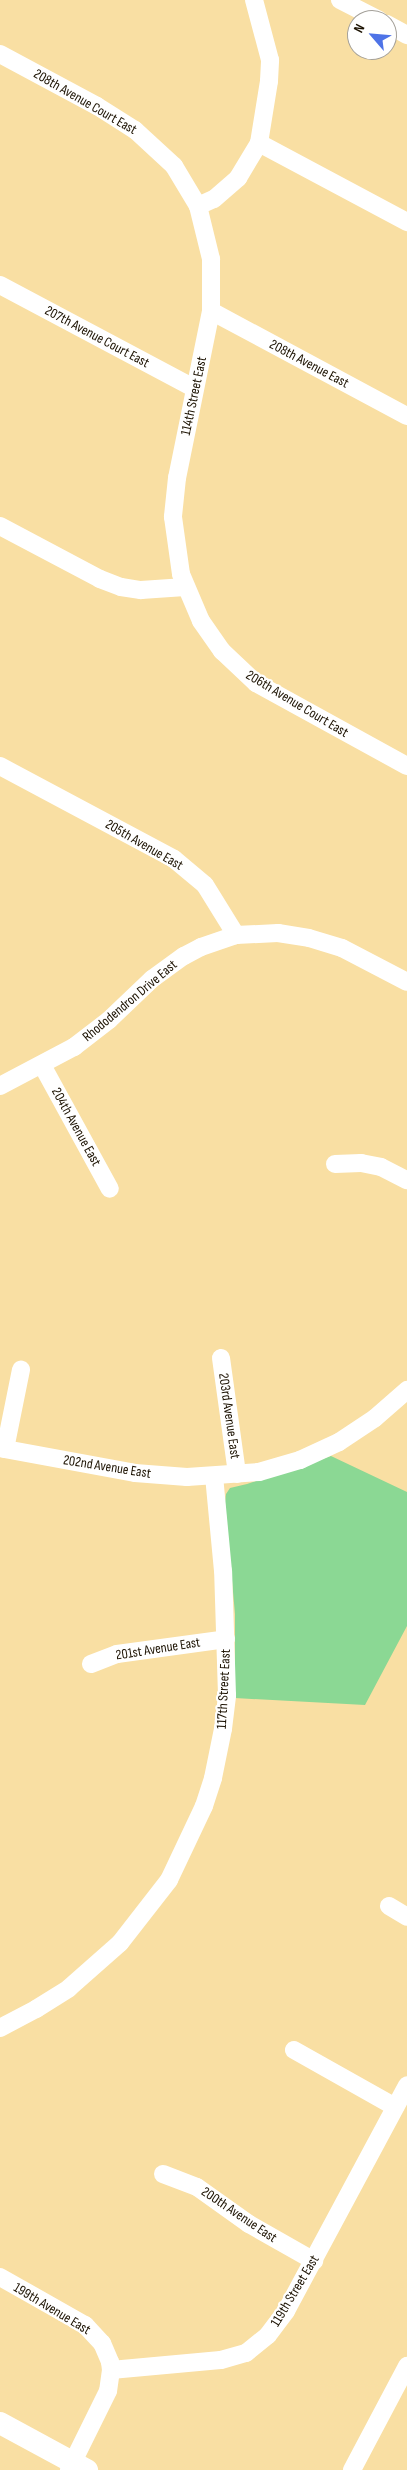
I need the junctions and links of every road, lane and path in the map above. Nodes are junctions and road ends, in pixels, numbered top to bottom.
1 (254, 0) edge
2 (340, 0) edge
3 (360, 10) edge
4 (0, 54) edge
5 (259, 143) junction
6 (198, 206) junction
7 (407, 222) edge
8 (0, 285) edge
9 (212, 311) junction
10 (194, 388) junction
11 (407, 416) edge
12 (0, 526) edge
13 (185, 587) junction
14 (407, 766) edge
15 (1, 770) edge
16 (236, 936) junction
17 (407, 982) edge
18 (42, 1065) junction
19 (0, 1086) edge
20 (335, 1164) dead end
21 (407, 1180) edge
22 (110, 1189) dead end
23 (221, 1358) dead end
24 (21, 1370) dead end
25 (407, 1390) edge
26 (2, 1448) edge
27 (237, 1474) junction
28 (214, 1476) junction
29 (226, 1639) junction
30 (91, 1664) dead end
31 (389, 1906) dead end
32 (407, 1917) edge
33 (0, 2028) edge
34 (294, 2050) dead end
35 (407, 2085) edge
36 (395, 2106) junction
37 (163, 2174) dead end
38 (314, 2261) junction
39 (0, 2277) edge
40 (407, 2366) edge
41 (111, 2370) junction
42 (0, 2423) edge
43 (76, 2467) edge
44 (352, 2470) edge

1 - 5 street
2 - 3 street
4 - 6 street, 208th Avenue Court East
5 - 6 street
5 - 7 street
6 - 9 street, 114th Street East
8 - 10 street, 207th Avenue Court East
9 - 10 street, 114th Street East
9 - 11 street, 208th Avenue East
10 - 13 street, 114th Street East
12 - 13 street
13 - 14 street, 206th Avenue Court East
15 - 16 street, 205th Avenue East
16 - 17 street
16 - 18 street, Rhododendron Drive East
18 - 19 street, Rhododendron Drive East
18 - 22 street, 204th Avenue East
20 - 21 street
23 - 27 street, 203rd Avenue East
24 - 26 street
25 - 27 street
26 - 28 street, 202nd Avenue East
27 - 28 street
28 - 29 street, 117th Street East
29 - 30 street, 201st Avenue East
29 - 33 street, 117th Street East
31 - 32 street
34 - 36 street
35 - 36 street, 119th Street East
36 - 38 street, 119th Street East
37 - 38 street, 200th Avenue East
38 - 41 street, 119th Street East
39 - 41 street, 199th Avenue East
40 - 44 street
41 - 43 street
42 - 43 main road

